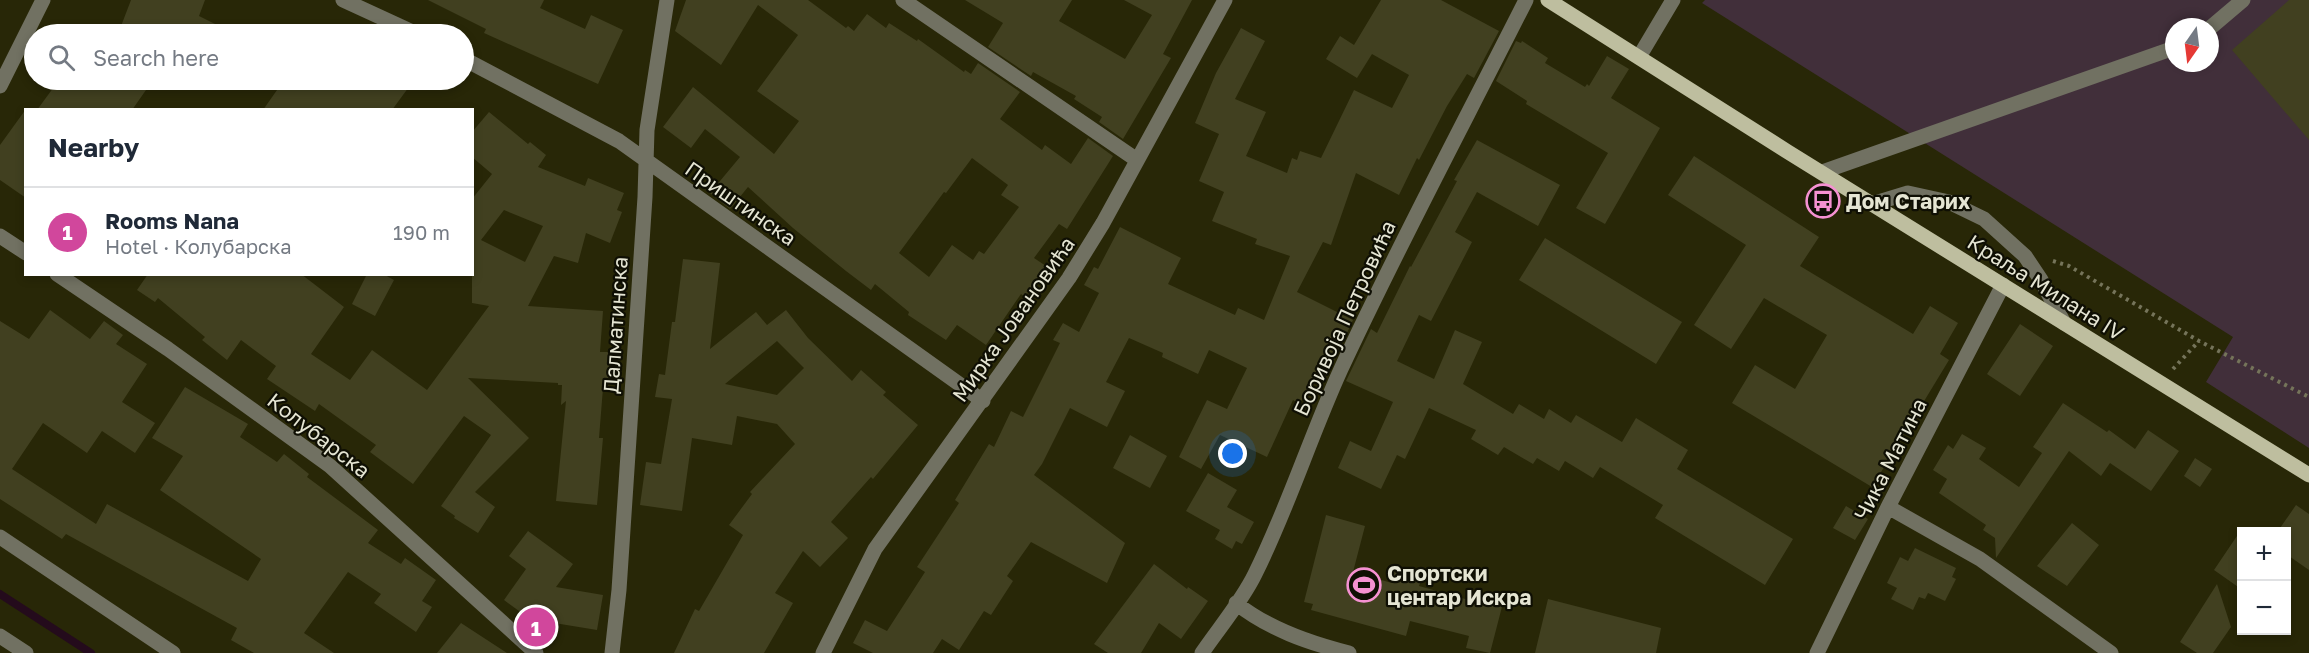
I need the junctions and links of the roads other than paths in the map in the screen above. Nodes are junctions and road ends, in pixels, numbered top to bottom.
1 (43, 0) edge
2 (343, 0) edge
3 (667, 0) edge
4 (903, 0) edge
5 (1225, 0) edge
6 (1526, 0) edge
7 (1548, 0) edge
8 (1673, 0) edge
9 (2243, 0) edge
10 (2219, 20) edge
11 (31, 24) edge
12 (395, 24) edge
13 (24, 38) edge
14 (2165, 51) edge
15 (1640, 57) junction
16 (474, 64) edge
17 (0, 86) edge
18 (1137, 160) junction
19 (647, 162) junction
20 (1822, 172) junction
21 (1872, 204) junction
22 (0, 236) edge
23 (24, 252) edge
24 (60, 276) edge
25 (2004, 285) junction
26 (2064, 322) junction
27 (983, 401) junction
28 (2309, 475) edge
29 (1888, 507) junction
30 (0, 537) edge
31 (1236, 603) junction
32 (0, 636) edge
33 (26, 653) edge
34 (173, 653) edge
35 (536, 653) edge
36 (612, 653) edge
37 (823, 653) edge
38 (1202, 653) edge
39 (1349, 653) edge
40 (1816, 653) edge
41 (2110, 653) edge

1 - 11 street
2 - 12 street
3 - 19 street, Далматинска
4 - 18 street
5 - 18 street, Мирка Јовановића
6 - 31 street, Боривоја Петровића
7 - 15 main road, Краља Милана IV
8 - 15 street
9 - 10 street
13 - 17 street
14 - 20 street
15 - 20 main road, Краља Милана IV
16 - 19 street, Приштинска
18 - 27 street, Мирка Јовановића
19 - 27 street, Приштинска
19 - 36 street, Далматинска
20 - 21 main road, Краља Милана IV
21 - 25 main road, Краља Милана IV
21 - 26 street
22 - 23 street
24 - 35 street, Колубарска
25 - 26 main road, Краља Милана IV
25 - 29 street, Чика Матина
26 - 28 main road, Краља Милана IV
27 - 37 street, Мирка Јовановића
29 - 40 street, Чика Матина
29 - 41 street
30 - 34 street
31 - 38 street, Боривоја Петровића
31 - 39 street
32 - 33 street

